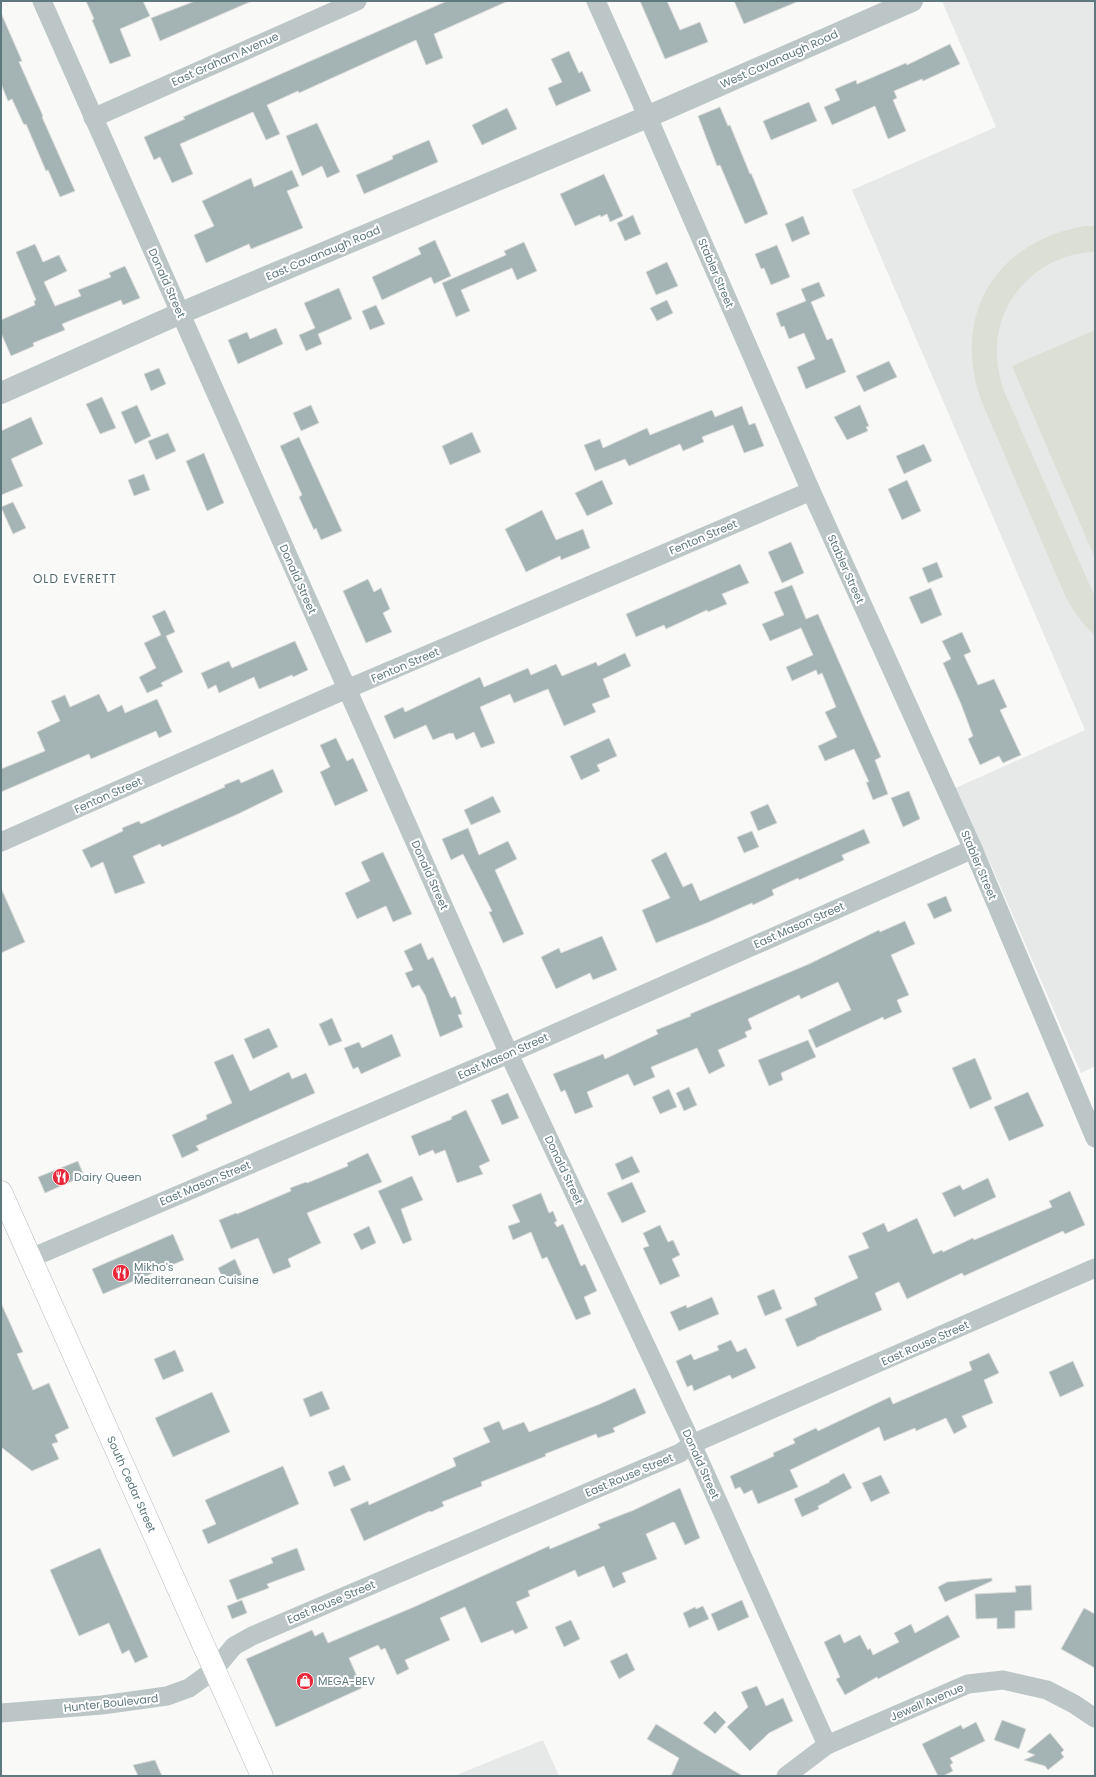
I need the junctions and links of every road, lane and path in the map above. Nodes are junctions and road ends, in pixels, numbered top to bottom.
1 (42, 1) edge
2 (357, 1) edge
3 (596, 1) edge
4 (912, 1) edge
5 (647, 117) junction
6 (93, 118) junction
7 (181, 313) junction
8 (1, 393) edge
9 (811, 492) junction
10 (347, 689) junction
11 (1, 842) edge
12 (973, 849) junction
13 (509, 1054) junction
14 (1095, 1138) edge
15 (1, 1192) edge
16 (31, 1258) junction
17 (1095, 1268) edge
18 (692, 1444) junction
19 (214, 1670) junction
20 (1, 1714) edge
21 (1095, 1718) edge
22 (827, 1745) junction
23 (262, 1776) edge
24 (786, 1776) edge

1 - 6 street, Donald Street
2 - 6 street, East Graham Avenue
3 - 5 street, Stabler Street
4 - 5 street, West Cavanaugh Road
5 - 7 street, East Cavanaugh Road
5 - 9 street, Stabler Street
6 - 7 street, Donald Street
7 - 8 street, East Cavanaugh Road
7 - 10 street, Donald Street
9 - 10 street, Fenton Street
9 - 12 street, Stabler Street
10 - 11 street, Fenton Street
10 - 13 street, Donald Street
12 - 13 street, East Mason Street
12 - 14 street, Stabler Street
13 - 16 street, East Mason Street
13 - 18 street, Donald Street
15 - 16 main road, South Cedar Street
16 - 19 main road, South Cedar Street
17 - 18 street, East Rouse Street
18 - 19 street, East Rouse Street
18 - 22 street, Donald Street
19 - 20 street, Hunter Boulevard
19 - 23 main road, South Cedar Street
21 - 22 street, Jewell Avenue
22 - 24 street, Jewell Avenue

